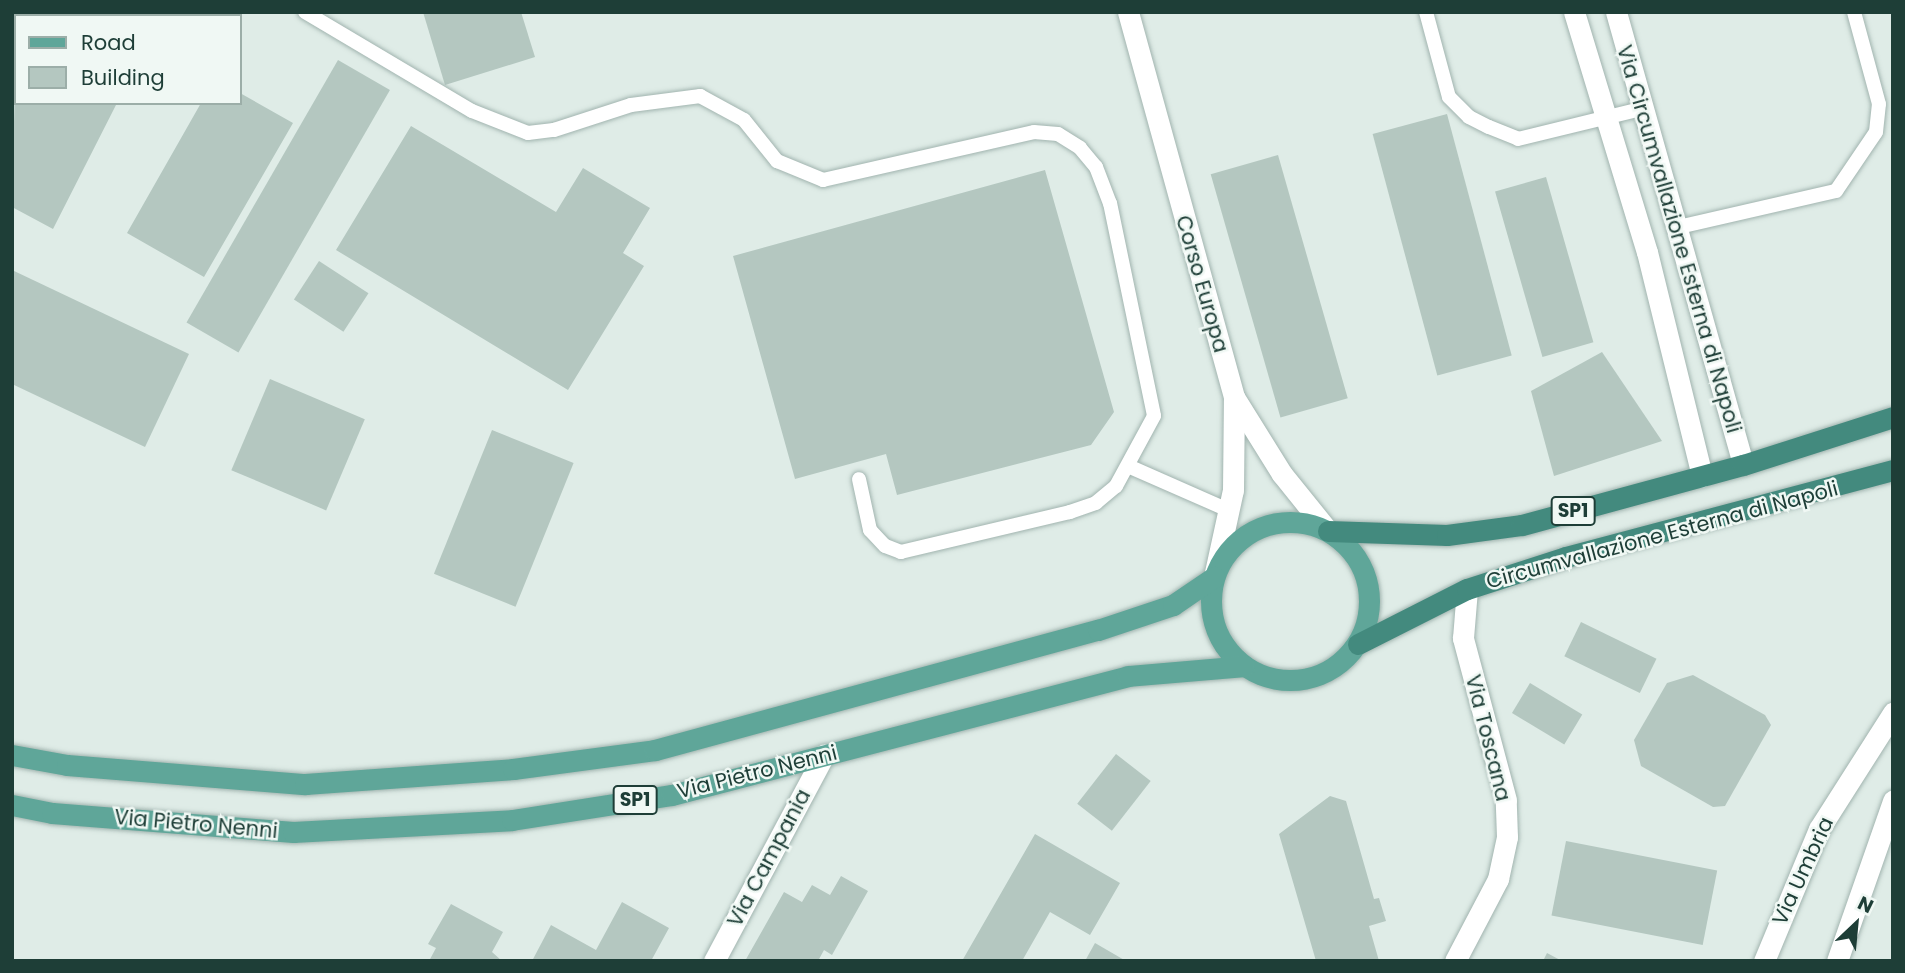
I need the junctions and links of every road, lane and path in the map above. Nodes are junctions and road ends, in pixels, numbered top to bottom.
1 (305, 12) edge
2 (1128, 12) edge
3 (1426, 12) edge
4 (1574, 12) edge
5 (1616, 12) edge
6 (1854, 12) edge
7 (1641, 109) junction
8 (1606, 119) junction
9 (1674, 228) junction
10 (1234, 397) junction
11 (1893, 417) edge
12 (1743, 465) junction
13 (1128, 466) junction
14 (1893, 470) edge
15 (1702, 476) junction
16 (859, 479) dead end
17 (1228, 510) junction
18 (1328, 531) junction
19 (1214, 578) junction
20 (1467, 589) junction
21 (1358, 644) junction
22 (1244, 666) junction
23 (1893, 713) edge
24 (12, 755) edge
25 (824, 755) junction
26 (1893, 801) edge
27 (12, 805) edge
28 (714, 961) edge
29 (1455, 961) edge
30 (1764, 961) edge
31 (1837, 961) edge

1 - 13 lane
2 - 10 street, Corso Europa
3 - 8 lane
4 - 8 street, Via Circumvallazione Esterna di Napoli
5 - 7 street, Via Circumvallazione Esterna di Napoli
6 - 9 lane
7 - 8 lane
7 - 9 street, Via Circumvallazione Esterna di Napoli
8 - 15 street, Via Circumvallazione Esterna di Napoli
9 - 12 street, Via Circumvallazione Esterna di Napoli
10 - 17 street
10 - 18 street, Corso Europa
11 - 12 highway, SP1
12 - 15 highway, SP1
13 - 16 lane
13 - 17 lane
14 - 20 highway, Circumvallazione Esterna di Napoli / SP1
15 - 18 highway, SP1
17 - 19 street
18 - 19 main road
18 - 21 main road
19 - 22 main road
19 - 24 main road, SP1
20 - 21 highway, Circumvallazione Esterna di Napoli / SP1
20 - 29 street, Via Toscana
21 - 22 main road
22 - 25 main road, Via Pietro Nenni / SP1
23 - 30 street, Via Umbria
25 - 27 main road, Via Pietro Nenni / SP1
25 - 28 street, Via Campania
26 - 31 street

